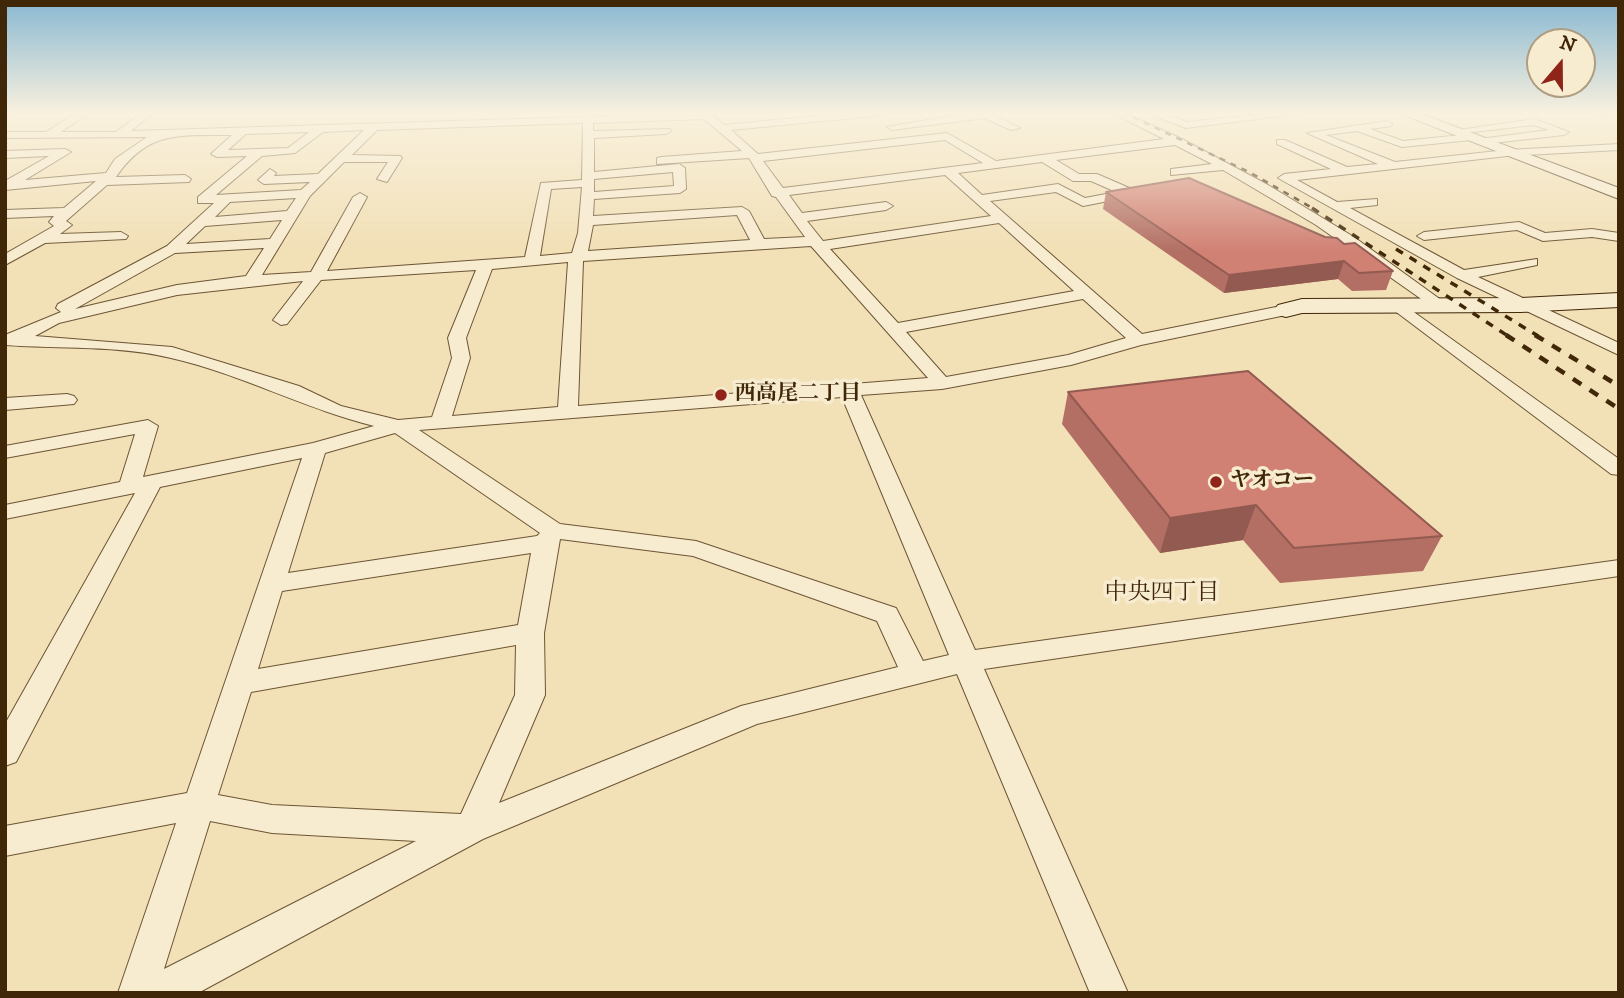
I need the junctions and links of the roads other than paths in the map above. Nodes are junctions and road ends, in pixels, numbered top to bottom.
1 (53, 159) edge
2 (251, 159) edge
3 (341, 159) joint
4 (364, 159) edge
5 (396, 159) edge
6 (588, 159) edge
7 (735, 159) edge
8 (755, 159) edge
9 (984, 159) edge
10 (1039, 159) edge
11 (1045, 159) edge
12 (1211, 159) edge
13 (1318, 159) edge
14 (1378, 159) edge
15 (1455, 159) edge
16 (1529, 159) edge
17 (121, 160) joint
18 (143, 160) dead end
19 (993, 164) junction
20 (1394, 165) junction
21 (1225, 166) junction
22 (948, 171) junction
23 (1346, 171) junction
24 (1175, 172) dead end
25 (270, 173) dead end
26 (107, 178) junction
27 (322, 178) junction
28 (185, 179) dead end
29 (383, 179) dead end
30 (588, 180) junction
31 (777, 193) junction
32 (305, 194) junction
33 (1618, 194) edge
34 (360, 197) dead end
35 (226, 199) junction
36 (979, 199) junction
37 (1372, 202) dead end
38 (886, 206) dead end
39 (1333, 206) junction
40 (68, 212) junction
41 (5, 214) edge
42 (292, 215) junction
43 (797, 218) junction
44 (999, 219) junction
45 (585, 221) junction
46 (201, 222) junction
47 (121, 236) dead end
48 (1424, 236) dead end
49 (1619, 237) edge
50 (44, 239) junction
51 (274, 243) junction
52 (759, 243) junction
53 (817, 243) junction
54 (172, 249) junction
55 (5, 251) edge
56 (25, 251) junction
57 (579, 256) junction
58 (5, 261) edge
59 (532, 261) junction
60 (1532, 262) dead end
61 (486, 265) junction
62 (1462, 275) junction
63 (316, 276) junction
64 (251, 280) junction
65 (1085, 294) junction
66 (1619, 300) edge
67 (1521, 304) junction
68 (1397, 305) junction
69 (1440, 305) junction
70 (1286, 310) joint
71 (53, 319) junction
72 (281, 320) dead end
73 (894, 328) junction
74 (1138, 340) junction
75 (9, 341) edge
76 (1619, 350) edge
77 (942, 383) junction
78 (850, 392) junction
79 (67, 400) dead end
80 (5, 404) edge
81 (568, 411) junction
82 (441, 420) junction
83 (398, 426) junction
84 (316, 449) junction
85 (5, 452) edge
86 (1619, 469) edge
87 (140, 486) junction
88 (5, 512) edge
89 (550, 537) junction
90 (1619, 568) edge
91 (272, 584) junction
92 (530, 633) junction
93 (968, 660) junction
94 (914, 672) junction
95 (239, 683) junction
96 (5, 753) edge
97 (199, 805) junction
98 (471, 829) junction
99 (5, 841) edge
100 (137, 993) edge
101 (158, 993) edge
102 (1110, 993) edge

1 - 26 street
2 - 35 street
3 - 4 street
3 - 27 street
5 - 29 street
6 - 30 street
7 - 30 street
8 - 31 street
9 - 19 street
10 - 19 street
11 - 36 street
12 - 21 street
13 - 23 street
14 - 20 street
15 - 20 street
16 - 33 street
17 - 18 street
17 - 26 street
19 - 22 street
20 - 23 street
21 - 24 street
21 - 69 street
22 - 31 street
22 - 36 street
23 - 39 street
25 - 27 street
26 - 28 street
26 - 40 street
27 - 32 street
30 - 30 street
30 - 45 street
30 - 59 street
31 - 43 street
32 - 35 street
32 - 42 street
34 - 63 street
35 - 46 street
36 - 44 street
37 - 39 street
38 - 43 street
39 - 62 street
40 - 41 street
40 - 50 street
42 - 46 street
42 - 51 street
43 - 53 street
44 - 53 street
44 - 65 street
45 - 52 street
45 - 57 street
46 - 54 street
47 - 50 street
48 - 49 street
50 - 56 street
51 - 54 street
51 - 64 street
52 - 53 street
52 - 57 street
53 - 73 street
54 - 71 street
55 - 56 street
56 - 58 street
57 - 59 street
57 - 81 street
59 - 61 street
60 - 62 street
61 - 63 street
61 - 82 street
62 - 67 street
63 - 64 street
63 - 72 street
64 - 71 street
65 - 73 street
65 - 74 street
66 - 67 street
67 - 69 street
67 - 76 street
68 - 69 street
68 - 70 street
68 - 86 street
70 - 74 street
71 - 75 street
73 - 77 street
74 - 77 street
75 - 83 street
77 - 78 street
78 - 81 street
78 - 93 street
79 - 80 street
81 - 82 street
82 - 83 street
83 - 84 street
83 - 89 street
84 - 87 street
84 - 91 street
85 - 87 street
87 - 88 street
87 - 96 street
89 - 91 street
89 - 92 street
89 - 94 street
90 - 93 street
91 - 95 street
92 - 95 street
92 - 98 street
93 - 94 street
93 - 102 street
94 - 98 street
95 - 97 street
97 - 98 street
97 - 99 street
97 - 100 street
98 - 101 street

